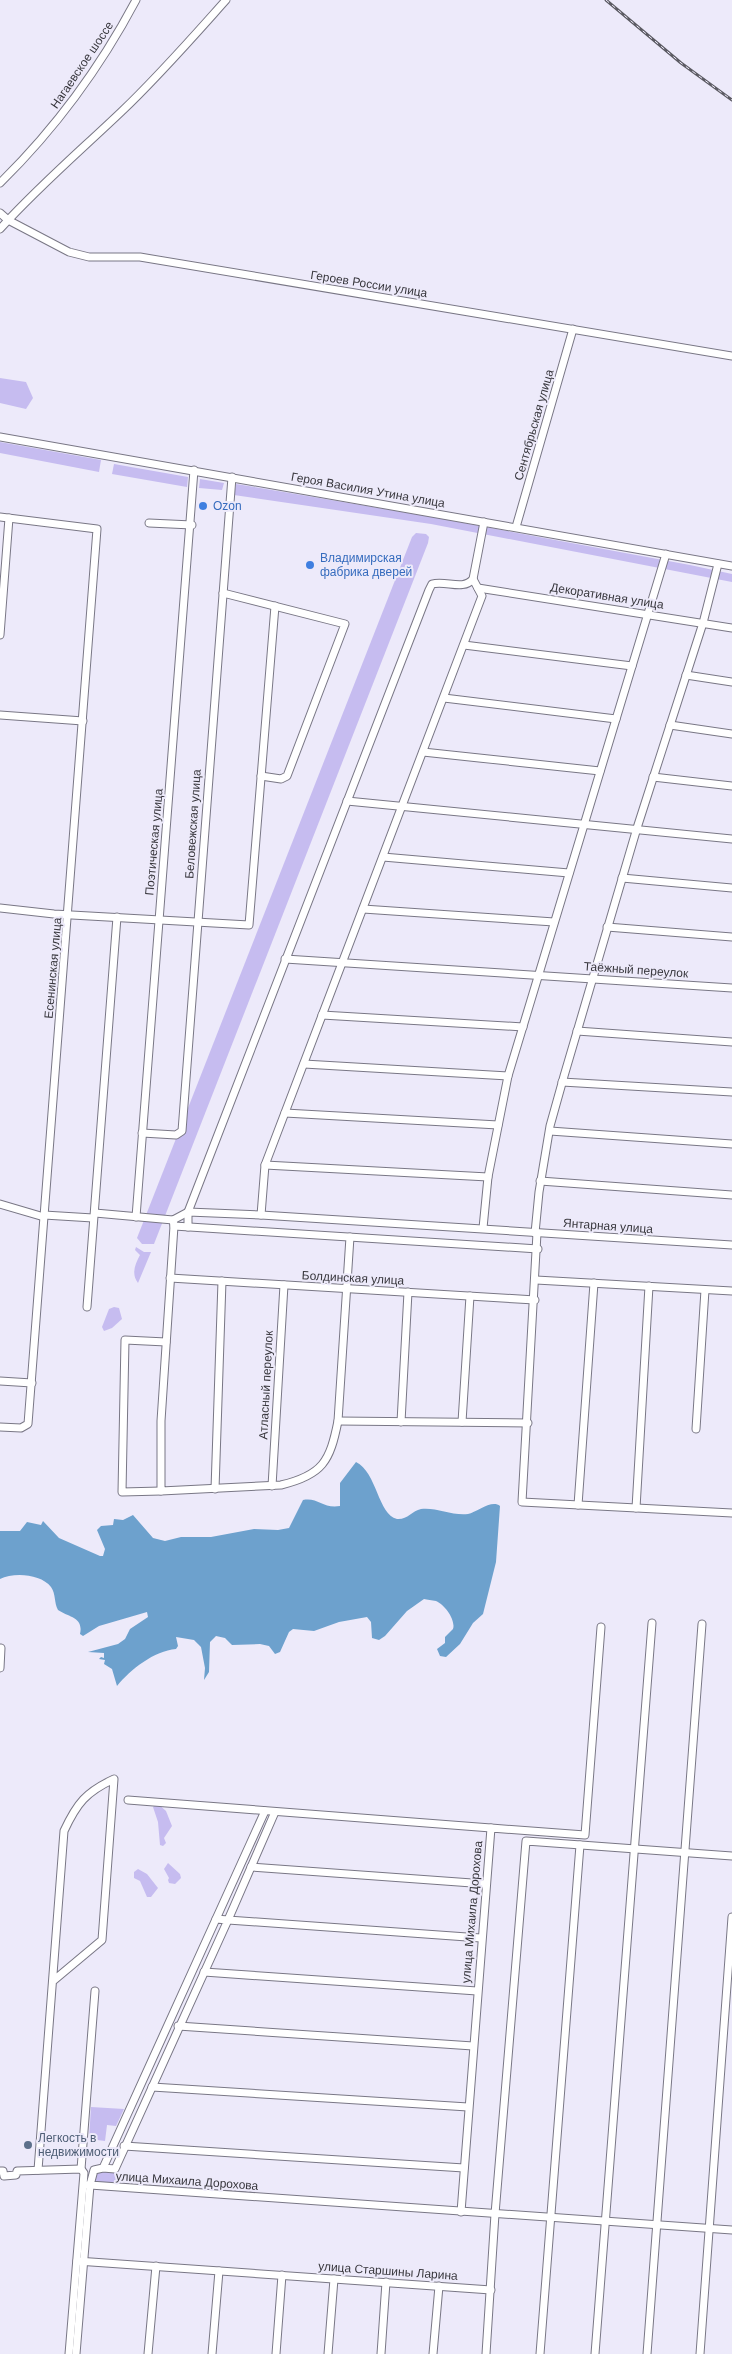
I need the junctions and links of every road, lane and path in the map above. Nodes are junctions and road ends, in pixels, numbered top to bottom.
1 (136, 0) edge
2 (226, 0) edge
3 (0, 183) edge
4 (0, 213) edge
5 (8, 220) junction
6 (0, 229) edge
7 (573, 329) junction
8 (732, 356) edge
9 (0, 437) edge
10 (194, 470) junction
11 (232, 477) junction
12 (0, 517) edge
13 (9, 518) junction
14 (484, 522) junction
15 (149, 523) dead end
16 (192, 525) junction
17 (516, 527) junction
18 (666, 554) junction
19 (718, 564) junction
20 (732, 566) edge
21 (473, 579) junction
22 (478, 588) junction
23 (223, 593) junction
24 (274, 606) junction
25 (648, 614) junction
26 (703, 623) junction
27 (732, 628) edge
28 (0, 635) edge
29 (464, 645) junction
30 (632, 666) junction
31 (686, 675) junction
32 (732, 682) edge
33 (444, 698) junction
34 (0, 715) edge
35 (616, 719) junction
36 (82, 721) junction
37 (670, 725) junction
38 (732, 734) edge
39 (423, 752) junction
40 (600, 771) junction
41 (261, 776) junction
42 (653, 777) junction
43 (732, 786) edge
44 (347, 801) junction
45 (402, 806) junction
46 (584, 823) junction
47 (637, 828) junction
48 (732, 839) edge
49 (383, 857) junction
50 (569, 873) junction
51 (622, 878) junction
52 (732, 888) edge
53 (0, 908) edge
54 (363, 909) junction
55 (69, 915) junction
56 (118, 918) junction
57 (159, 920) junction
58 (197, 922) junction
59 (554, 922) junction
60 (607, 927) junction
61 (732, 937) edge
62 (285, 959) junction
63 (342, 963) junction
64 (538, 975) junction
65 (592, 979) junction
66 (732, 988) edge
67 (322, 1015) junction
68 (523, 1027) junction
69 (577, 1031) junction
70 (732, 1042) edge
71 (304, 1064) junction
72 (508, 1076) junction
73 (562, 1082) junction
74 (732, 1092) edge
75 (285, 1113) junction
76 (498, 1125) junction
77 (550, 1131) junction
78 (142, 1133) junction
79 (732, 1144) edge
80 (265, 1164) junction
81 (488, 1177) junction
82 (540, 1181) junction
83 (732, 1195) edge
84 (0, 1204) edge
85 (188, 1212) junction
86 (261, 1215) junction
87 (44, 1216) junction
88 (94, 1216) junction
89 (136, 1217) junction
90 (173, 1223) junction
91 (188, 1227) junction
92 (483, 1228) junction
93 (536, 1233) junction
94 (350, 1237) junction
95 (732, 1245) edge
96 (538, 1249) junction
97 (170, 1278) junction
98 (536, 1280) junction
99 (222, 1281) junction
100 (594, 1283) junction
101 (284, 1285) junction
102 (649, 1286) junction
103 (346, 1289) junction
104 (705, 1290) junction
105 (732, 1291) edge
106 (408, 1292) junction
107 (470, 1296) junction
108 (535, 1300) junction
109 (87, 1307) dead end
110 (166, 1342) junction
111 (0, 1380) edge
112 (32, 1383) junction
113 (338, 1421) junction
114 (401, 1422) junction
115 (462, 1422) junction
116 (528, 1423) junction
117 (0, 1427) edge
118 (696, 1429) dead end
119 (272, 1486) junction
120 (215, 1489) junction
121 (161, 1491) junction
122 (578, 1505) junction
123 (636, 1508) junction
124 (732, 1514) edge
125 (652, 1622) dead end
126 (702, 1624) dead end
127 (601, 1626) dead end
128 (1, 1648) edge
129 (0, 1668) edge
130 (128, 1800) dead end
131 (265, 1811) junction
132 (275, 1812) junction
133 (491, 1828) junction
134 (580, 1845) junction
135 (634, 1849) junction
136 (685, 1853) junction
137 (732, 1856) edge
138 (251, 1866) junction
139 (486, 1884) junction
140 (732, 1917) edge
141 (216, 1919) junction
142 (228, 1920) junction
143 (481, 1938) junction
144 (204, 1972) junction
145 (53, 1981) junction
146 (96, 1991) dead end
147 (477, 1991) junction
148 (168, 2025) junction
149 (180, 2026) junction
150 (473, 2046) junction
151 (152, 2087) junction
152 (468, 2107) junction
153 (113, 2146) junction
154 (126, 2146) junction
155 (103, 2168) junction
156 (464, 2168) junction
157 (81, 2169) junction
158 (38, 2170) junction
159 (1, 2171) edge
160 (87, 2185) junction
161 (461, 2212) junction
162 (495, 2214) junction
163 (550, 2218) junction
164 (606, 2222) junction
165 (658, 2225) junction
166 (710, 2229) junction
167 (732, 2230) edge
168 (80, 2261) junction
169 (156, 2266) junction
170 (219, 2271) junction
171 (282, 2275) junction
172 (334, 2279) junction
173 (386, 2282) junction
174 (439, 2286) junction
175 (491, 2290) junction
176 (69, 2354) edge
177 (76, 2354) edge
178 (148, 2354) edge
179 (212, 2354) edge
180 (276, 2354) edge
181 (328, 2354) edge
182 (381, 2354) edge
183 (433, 2354) edge
184 (486, 2354) edge
185 (540, 2354) edge
186 (595, 2354) edge
187 (647, 2354) edge
188 (700, 2354) edge

1 - 3 street, Нагаевское шоссе
2 - 5 street
4 - 5 street, Героев России улица
5 - 6 street
5 - 7 street, Героев России улица
7 - 8 street, Героев России улица
7 - 17 street, Сентябрьская улица
9 - 10 street, Героя Василия Утина улица
10 - 11 street, Героя Василия Утина улица
10 - 16 street, Поэтическая улица
11 - 14 street, Героя Василия Утина улица
11 - 23 street, Беловежская улица
12 - 13 street
13 - 28 street
13 - 36 street, Есенинская улица
14 - 17 street, Героя Василия Утина улица
14 - 21 street
15 - 16 street
16 - 57 street, Поэтическая улица
17 - 18 street, Героя Василия Утина улица
18 - 19 street, Героя Василия Утина улица
18 - 25 street
19 - 20 street, Героя Василия Утина улица
19 - 26 street
21 - 22 street
21 - 44 street
22 - 25 street, Декоративная улица
22 - 29 street
23 - 24 street
23 - 58 street, Беловежская улица
24 - 41 street
24 - 41 street
25 - 26 street, Декоративная улица
25 - 30 street
26 - 27 street, Декоративная улица
26 - 31 street
29 - 30 street
29 - 33 street
30 - 35 street
31 - 32 street
31 - 37 street
33 - 35 street
33 - 39 street
34 - 36 street
35 - 40 street
36 - 55 street, Есенинская улица
37 - 38 street
37 - 42 street
39 - 40 street
39 - 45 street
40 - 46 street
41 - 58 street
42 - 43 street
42 - 47 street
44 - 45 street
44 - 62 street
45 - 46 street
45 - 49 street
46 - 47 street
46 - 50 street
47 - 48 street
47 - 51 street
49 - 50 street
49 - 54 street
50 - 59 street
51 - 52 street
51 - 60 street
53 - 55 street
54 - 59 street
54 - 63 street
55 - 56 street
55 - 87 street, Есенинская улица
56 - 57 street
56 - 88 street
57 - 58 street
57 - 78 street, Поэтическая улица
58 - 78 street, Беловежская улица
59 - 64 street
60 - 61 street
60 - 65 street
62 - 63 street, Таёжный переулок
62 - 85 street
63 - 64 street, Таёжный переулок
63 - 67 street
64 - 65 street, Таёжный переулок
64 - 68 street
65 - 66 street, Таёжный переулок
65 - 69 street
67 - 68 street
67 - 71 street
68 - 72 street
69 - 70 street
69 - 73 street
71 - 72 street
71 - 75 street
72 - 76 street
73 - 74 street
73 - 77 street
75 - 76 street
75 - 80 street
76 - 81 street
77 - 79 street
77 - 82 street
78 - 89 street, Поэтическая улица
80 - 81 street
80 - 86 street
81 - 92 street
82 - 83 street
82 - 93 street
84 - 87 street
85 - 86 street, Янтарная улица
85 - 90 street
85 - 91 street
86 - 92 street, Янтарная улица
87 - 88 street
87 - 112 street, Есенинская улица
88 - 89 street
88 - 109 street
89 - 90 street
90 - 91 street
90 - 97 street
91 - 94 street
92 - 93 street, Янтарная улица
93 - 95 street, Янтарная улица
93 - 96 street
94 - 96 street
94 - 103 street
96 - 98 street
97 - 99 street, Болдинская улица
97 - 110 street
98 - 100 street
98 - 108 street
99 - 101 street, Болдинская улица
99 - 120 street
100 - 102 street
100 - 122 street
101 - 103 street, Болдинская улица
101 - 119 street, Атласный переулок
102 - 104 street
102 - 123 street
103 - 106 street, Болдинская улица
103 - 113 street
104 - 105 street
104 - 118 street
106 - 107 street, Болдинская улица
106 - 114 street
107 - 108 street, Болдинская улица
107 - 115 street
108 - 116 street
110 - 121 street
110 - 121 street
111 - 112 street
112 - 117 street, Есенинская улица
113 - 114 street
113 - 119 street
114 - 115 street
115 - 116 street
116 - 122 street
119 - 120 street
120 - 121 street
122 - 123 street
123 - 124 street
125 - 135 street
126 - 136 street
127 - 133 street, улица Михаила Дорохова
128 - 129 street
130 - 131 street
131 - 132 street
131 - 141 street
132 - 133 street
132 - 138 street
133 - 139 street, улица Михаила Дорохова
134 - 135 street
134 - 162 street
134 - 163 street
135 - 136 street
135 - 164 street
136 - 137 street
136 - 165 street
138 - 139 street
138 - 142 street
139 - 143 street, улица Михаила Дорохова
140 - 166 street
141 - 142 street
141 - 148 street
142 - 143 street
142 - 144 street
143 - 147 street, улица Михаила Дорохова
144 - 147 street
144 - 149 street
145 - 145 street
145 - 158 street
146 - 157 street
147 - 150 street, улица Михаила Дорохова
148 - 149 street
148 - 153 street
149 - 150 street
149 - 151 street
150 - 152 street, улица Михаила Дорохова
151 - 152 street
151 - 154 street
152 - 156 street, улица Михаила Дорохова
153 - 154 street
153 - 155 street
154 - 155 street
154 - 156 street
155 - 160 street
156 - 161 street, улица Михаила Дорохова
157 - 158 street
157 - 160 street
158 - 159 street
160 - 161 street, улица Михаила Дорохова
160 - 168 street
161 - 162 street, улица Михаила Дорохова
162 - 163 street, улица Михаила Дорохова
162 - 175 street
163 - 164 street, улица Михаила Дорохова
163 - 185 street
164 - 165 street, улица Михаила Дорохова
164 - 186 street
165 - 166 street, улица Михаила Дорохова
165 - 187 street
166 - 167 street, улица Михаила Дорохова
166 - 188 street
168 - 169 street, улица Старшины Ларина
168 - 176 street
168 - 177 street
169 - 170 street, улица Старшины Ларина
169 - 178 street
170 - 171 street, улица Старшины Ларина
170 - 179 street
171 - 172 street, улица Старшины Ларина
171 - 180 street
172 - 173 street, улица Старшины Ларина
172 - 181 street
173 - 174 street, улица Старшины Ларина
173 - 182 street
174 - 175 street, улица Старшины Ларина
174 - 183 street
175 - 184 street

